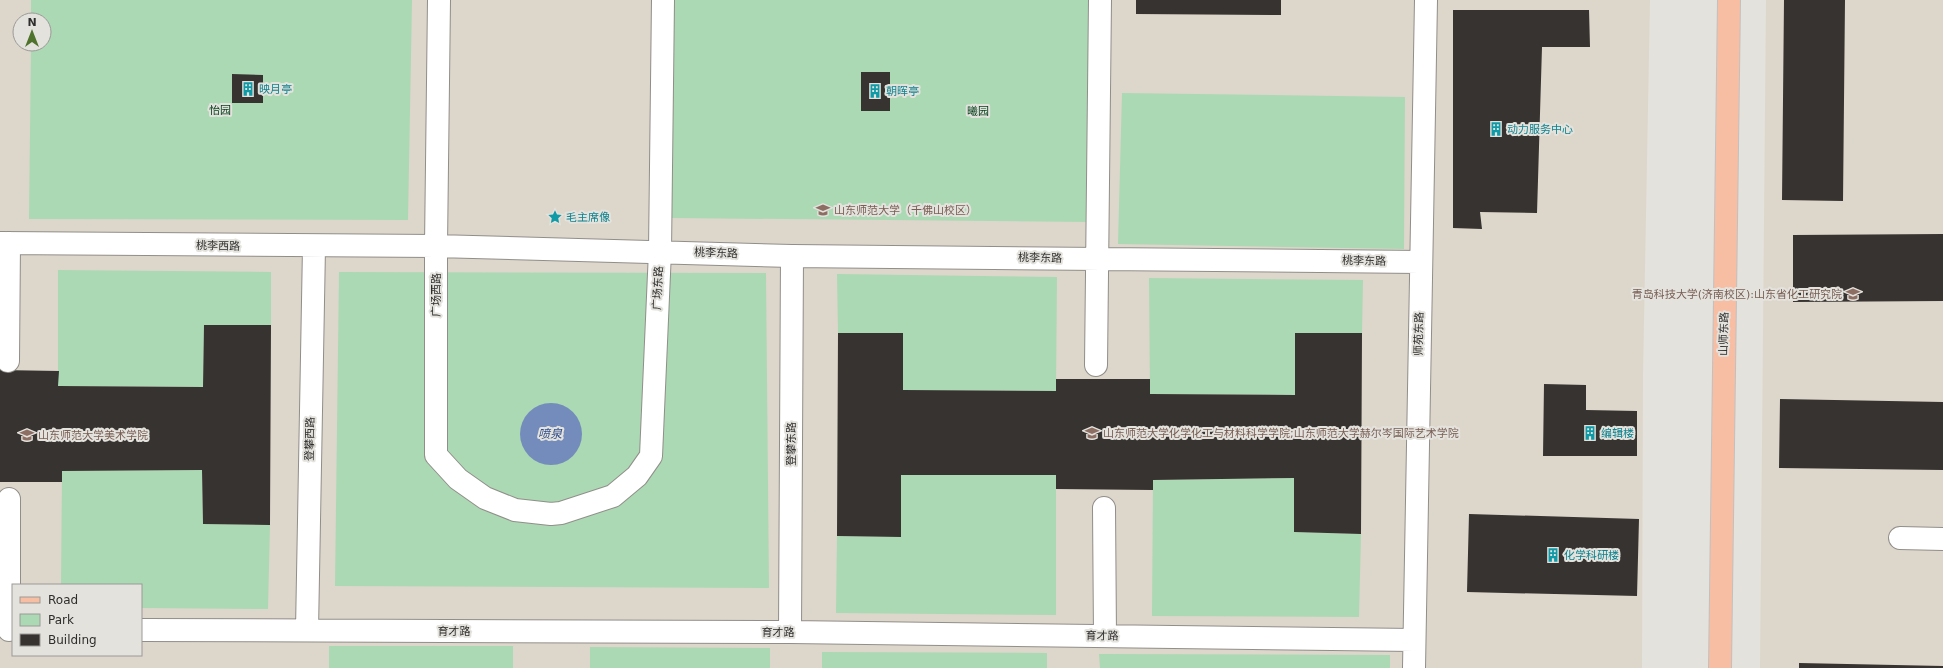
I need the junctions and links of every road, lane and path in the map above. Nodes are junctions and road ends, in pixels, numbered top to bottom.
1 (439, 0) edge
2 (663, 0) edge
3 (1100, 0) edge
4 (1426, 0) edge
5 (1729, 0) edge
6 (5, 243) edge
7 (436, 246) junction
8 (314, 247) junction
9 (660, 251) junction
10 (792, 256) junction
11 (1096, 259) junction
12 (1420, 262) junction
13 (8, 361) dead end
14 (1096, 365) dead end
15 (9, 499) dead end
16 (1104, 508) dead end
17 (551, 514) joint
18 (1900, 538) dead end
19 (1943, 539) edge
20 (7, 630) edge
21 (142, 630) edge
22 (307, 630) junction
23 (790, 632) junction
24 (1105, 636) junction
25 (1414, 640) junction
26 (1414, 668) edge
27 (1720, 668) edge

1 - 7 lane, 广场西路
2 - 9 lane, 广场东路
3 - 11 lane
4 - 12 lane, 师苑东路
5 - 27 main road, 山师东路
6 - 8 lane, 桃李西路
6 - 13 lane
7 - 8 lane, 桃李西路
7 - 9 lane, 桃李东路
7 - 17 lane, 广场西路
8 - 22 lane, 登攀西路
9 - 10 lane, 桃李东路
9 - 17 lane, 广场东路
10 - 11 lane, 桃李东路
10 - 23 lane, 登攀东路
11 - 12 lane, 桃李东路
11 - 14 lane
12 - 25 lane, 师苑东路
15 - 20 lane
16 - 24 lane
18 - 19 lane
21 - 22 lane, 育才路
22 - 23 lane, 育才路
23 - 24 lane, 育才路
24 - 25 lane, 育才路
25 - 26 lane, 师苑东路

